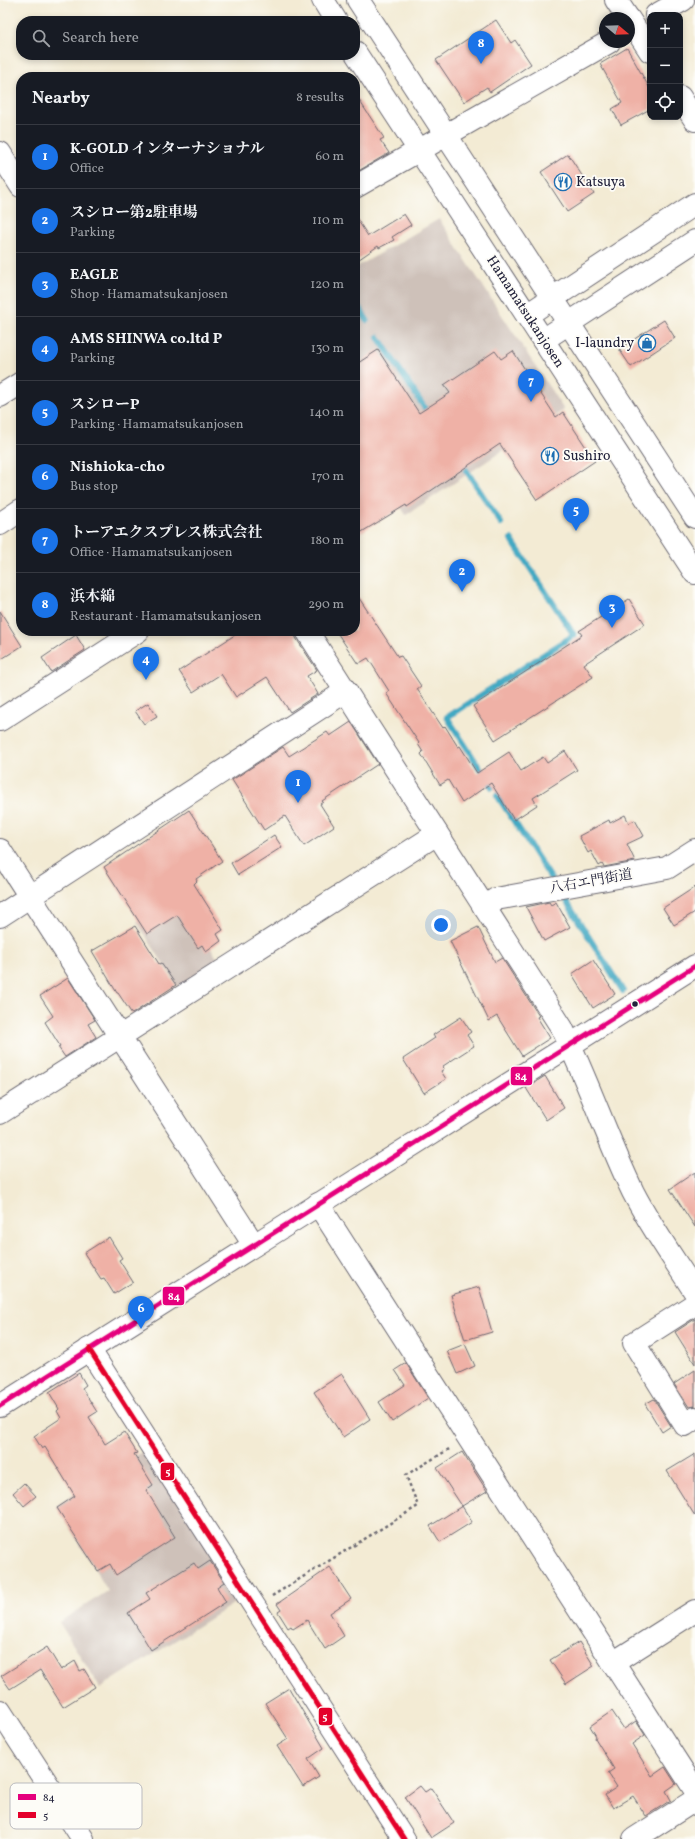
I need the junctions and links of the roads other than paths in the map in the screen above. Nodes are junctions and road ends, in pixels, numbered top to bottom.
1 (323, 0) edge
2 (358, 0) edge
3 (616, 0) edge
4 (683, 0) edge
5 (625, 12) edge
6 (661, 12) edge
7 (333, 16) edge
8 (635, 25) edge
9 (599, 48) edge
10 (648, 48) edge
11 (360, 60) edge
12 (683, 102) edge
13 (695, 120) edge
14 (446, 135) junction
15 (419, 150) junction
16 (0, 153) edge
17 (16, 178) edge
18 (360, 184) edge
19 (695, 204) edge
20 (695, 241) edge
21 (551, 298) junction
22 (527, 315) junction
23 (569, 323) junction
24 (543, 340) junction
25 (16, 386) edge
26 (0, 396) edge
27 (16, 513) edge
28 (695, 517) edge
29 (0, 524) edge
30 (695, 573) edge
31 (130, 636) edge
32 (310, 636) edge
33 (346, 692) junction
34 (0, 720) edge
35 (437, 834) junction
36 (0, 850) edge
37 (695, 850) edge
38 (30, 896) junction
39 (484, 907) junction
40 (0, 916) edge
41 (695, 966) edge
42 (119, 1035) junction
43 (570, 1045) junction
44 (0, 1113) edge
45 (318, 1204) junction
46 (254, 1245) junction
47 (695, 1292) edge
48 (695, 1304) edge
49 (89, 1349) junction
50 (0, 1406) edge
51 (695, 1418) edge
52 (695, 1611) edge
53 (613, 1663) junction
54 (0, 1711) edge
55 (46, 1783) edge
56 (695, 1790) edge
57 (695, 1800) edge
58 (76, 1829) edge
59 (82, 1839) edge
60 (404, 1839) edge
61 (634, 1839) edge

1 - 7 street
2 - 14 street
3 - 5 street
4 - 6 street
8 - 10 street
9 - 14 street
11 - 15 street, Hamamatsukanjosen
12 - 13 street
14 - 15 street
14 - 21 street
15 - 18 street
15 - 22 street, Hamamatsukanjosen
16 - 17 street
19 - 21 street
20 - 23 street
21 - 22 street
21 - 23 street
22 - 24 street, Hamamatsukanjosen
23 - 24 street
23 - 28 street
24 - 30 street, Hamamatsukanjosen
25 - 26 street
27 - 29 street
31 - 34 street
32 - 33 street
33 - 35 street
33 - 38 street
35 - 39 street
35 - 42 street
36 - 38 street
37 - 39 street, 八右エ門街道
38 - 40 street
38 - 42 street
39 - 43 street
41 - 43 street
42 - 44 street
42 - 46 street
43 - 45 street
43 - 47 street
45 - 46 street
45 - 53 street
46 - 49 street
48 - 51 street
49 - 50 street
49 - 60 street
52 - 53 street
53 - 56 street
54 - 55 street
57 - 61 street
58 - 59 street

